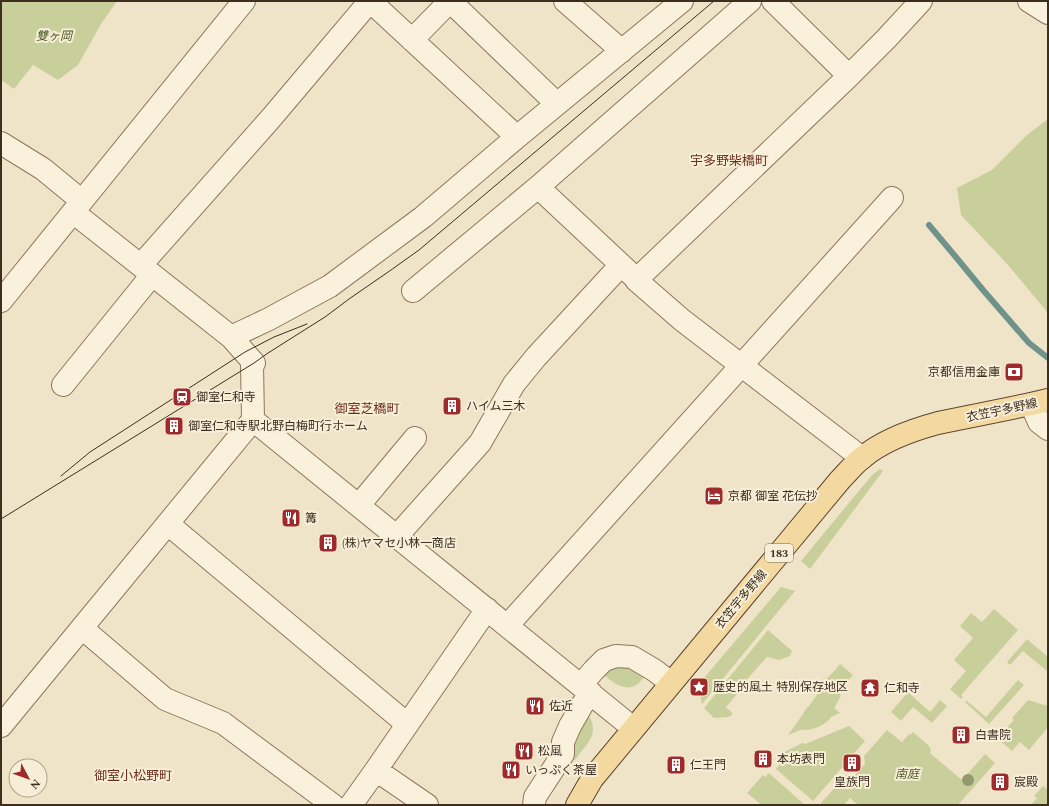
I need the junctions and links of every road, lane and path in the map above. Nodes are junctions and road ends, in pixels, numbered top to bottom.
1 (244, 1) edge
2 (370, 1) edge
3 (565, 1) edge
4 (682, 1) edge
5 (750, 1) edge
6 (773, 1) edge
7 (921, 1) edge
8 (1029, 1) edge
9 (435, 6) edge
10 (1048, 13) edge
11 (412, 40) junction
12 (622, 51) junction
13 (849, 76) junction
14 (557, 104) junction
15 (517, 137) junction
16 (1, 143) edge
17 (538, 187) junction
18 (892, 198) dead end
19 (78, 207) junction
20 (147, 270) junction
21 (628, 273) junction
22 (413, 291) dead end
23 (1, 301) edge
24 (231, 337) junction
25 (741, 366) junction
26 (63, 385) dead end
27 (1040, 402) edge
28 (253, 420) junction
29 (1048, 429) edge
30 (415, 438) dead end
31 (862, 458) junction
32 (359, 505) junction
33 (168, 524) junction
34 (397, 536) junction
35 (487, 609) junction
36 (508, 626) junction
37 (82, 628) junction
38 (672, 683) junction
39 (586, 689) junction
40 (407, 724) junction
41 (1, 726) edge
42 (633, 728) junction
43 (376, 770) junction
44 (333, 805) edge
45 (351, 805) edge
46 (427, 805) edge
47 (534, 805) edge
48 (577, 805) edge

1 - 19 street
2 - 11 street
2 - 20 street
3 - 12 street
4 - 12 street
5 - 17 street
6 - 13 street
7 - 13 street
8 - 10 street
9 - 11 street
9 - 14 street
11 - 15 street
12 - 14 street
13 - 21 street
14 - 15 street
15 - 24 street
16 - 19 street
17 - 21 street
17 - 22 street
18 - 25 street
19 - 20 street
19 - 23 street
20 - 24 street
20 - 26 street
21 - 25 street
21 - 34 street
24 - 28 street
25 - 31 street
25 - 36 street
27 - 29 street
27 - 31 main road, 衣笠宇多野線 / 183
28 - 32 street
28 - 33 street
30 - 32 street
31 - 38 main road, 衣笠宇多野線 / 183
32 - 34 street
33 - 37 street
33 - 40 street
34 - 35 street
35 - 36 street
35 - 40 street
36 - 39 street
37 - 41 street
37 - 44 street
38 - 39 street
38 - 42 main road, 衣笠宇多野線 / 183
39 - 42 street
39 - 47 street
40 - 43 street
42 - 48 main road, 衣笠宇多野線 / 183
43 - 45 street
43 - 46 street

